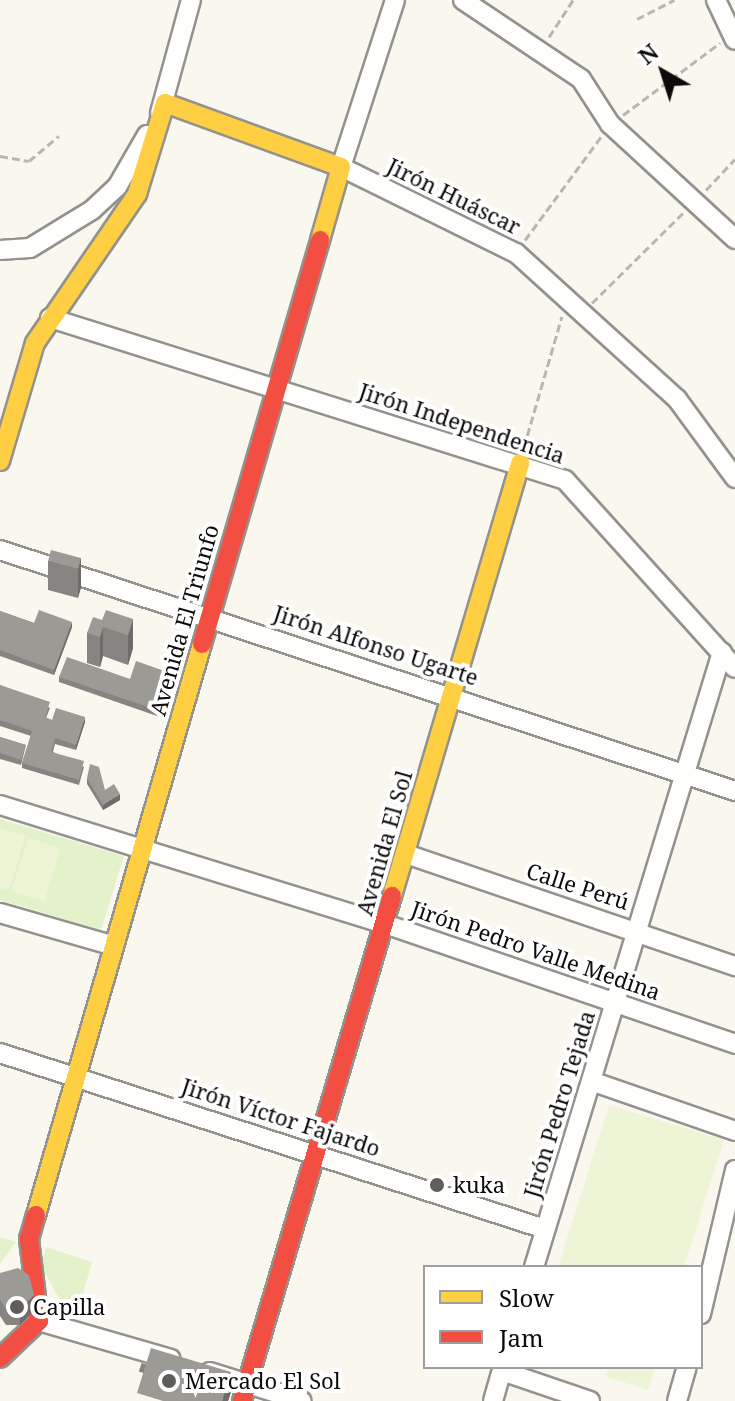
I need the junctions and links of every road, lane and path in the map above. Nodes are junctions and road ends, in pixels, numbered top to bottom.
1 (191, 0) edge
2 (395, 0) edge
3 (463, 0) edge
4 (573, 0) edge
5 (674, 0) edge
6 (716, 0) edge
7 (637, 19) dead end
8 (733, 38) edge
9 (543, 47) junction
10 (165, 103) junction
11 (610, 124) junction
12 (59, 136) dead end
13 (0, 156) edge
14 (735, 159) edge
15 (341, 167) junction
16 (695, 201) junction
17 (735, 239) edge
18 (0, 250) edge
19 (516, 253) junction
20 (568, 297) junction
21 (584, 312) junction
22 (50, 318) junction
23 (277, 390) junction
24 (0, 461) edge
25 (520, 463) junction
26 (735, 478) edge
27 (0, 550) edge
28 (210, 617) junction
29 (722, 652) junction
30 (735, 668) edge
31 (452, 695) junction
32 (684, 770) junction
33 (735, 791) edge
34 (0, 805) edge
35 (142, 849) junction
36 (406, 854) junction
37 (0, 913) edge
38 (385, 924) junction
39 (637, 930) junction
40 (114, 946) junction
41 (735, 966) edge
42 (615, 1000) junction
43 (735, 1044) edge
44 (0, 1053) edge
45 (78, 1076) junction
46 (591, 1081) junction
47 (735, 1131) edge
48 (319, 1155) junction
49 (735, 1170) edge
50 (545, 1229) junction
51 (535, 1265) edge
52 (703, 1306) edge
53 (39, 1321) junction
54 (0, 1358) edge
55 (502, 1369) edge
56 (686, 1369) edge
57 (245, 1392) edge
58 (302, 1401) edge
59 (493, 1401) edge
60 (590, 1401) edge
61 (677, 1401) edge

1 - 10 street
2 - 15 street, Avenida El Triunfo
3 - 9 street
4 - 9 path
5 - 7 path
6 - 8 street
8 - 11 path
9 - 11 street
10 - 15 street, Jirón Huáscar
10 - 18 street
10 - 22 street
11 - 16 street
11 - 19 path
12 - 13 path
14 - 16 path
15 - 19 street, Jirón Huáscar
15 - 23 street, Avenida El Triunfo
16 - 17 street
16 - 21 path
19 - 20 street, Jirón Huáscar
20 - 21 street, Jirón Huáscar
20 - 25 path
21 - 26 street, Jirón Huáscar
22 - 23 street, Jirón Independencia
22 - 24 street
23 - 25 street, Jirón Independencia
23 - 28 street, Avenida El Triunfo
25 - 29 street, Jirón Independencia
25 - 31 street, Avenida El Sol
27 - 28 street, Jirón Alfonso Ugarte
28 - 31 street, Jirón Alfonso Ugarte
28 - 35 street, Avenida El Triunfo
29 - 30 street, Jirón Independencia
29 - 32 street
31 - 32 street, Jirón Alfonso Ugarte
31 - 36 street, Avenida El Sol
32 - 33 street, Jirón Alfonso Ugarte
32 - 39 street, Jirón Pedro Tejada
34 - 35 street, Jirón Pedro Valle Medina
35 - 38 street, Jirón Pedro Valle Medina
35 - 40 street, Avenida El Triunfo
36 - 38 street, Avenida El Sol
36 - 39 street, Calle Perú
37 - 40 street
38 - 42 street, Jirón Pedro Valle Medina
38 - 48 street, Avenida El Sol
39 - 41 street, Calle Perú
39 - 42 street, Jirón Pedro Tejada
40 - 45 street, Avenida El Triunfo
42 - 43 street, Jirón Pedro Valle Medina
42 - 46 street, Jirón Pedro Tejada
44 - 45 street, Jirón Víctor Fajardo
45 - 48 street, Jirón Víctor Fajardo
45 - 53 street, Avenida El Triunfo
46 - 47 street
46 - 50 street, Jirón Pedro Tejada
48 - 50 street, Jirón Víctor Fajardo
48 - 57 street, Avenida El Sol
49 - 52 street
50 - 51 street, Jirón Pedro Tejada
53 - 54 street
53 - 57 street
55 - 59 street
55 - 60 street
56 - 61 street
57 - 58 street

